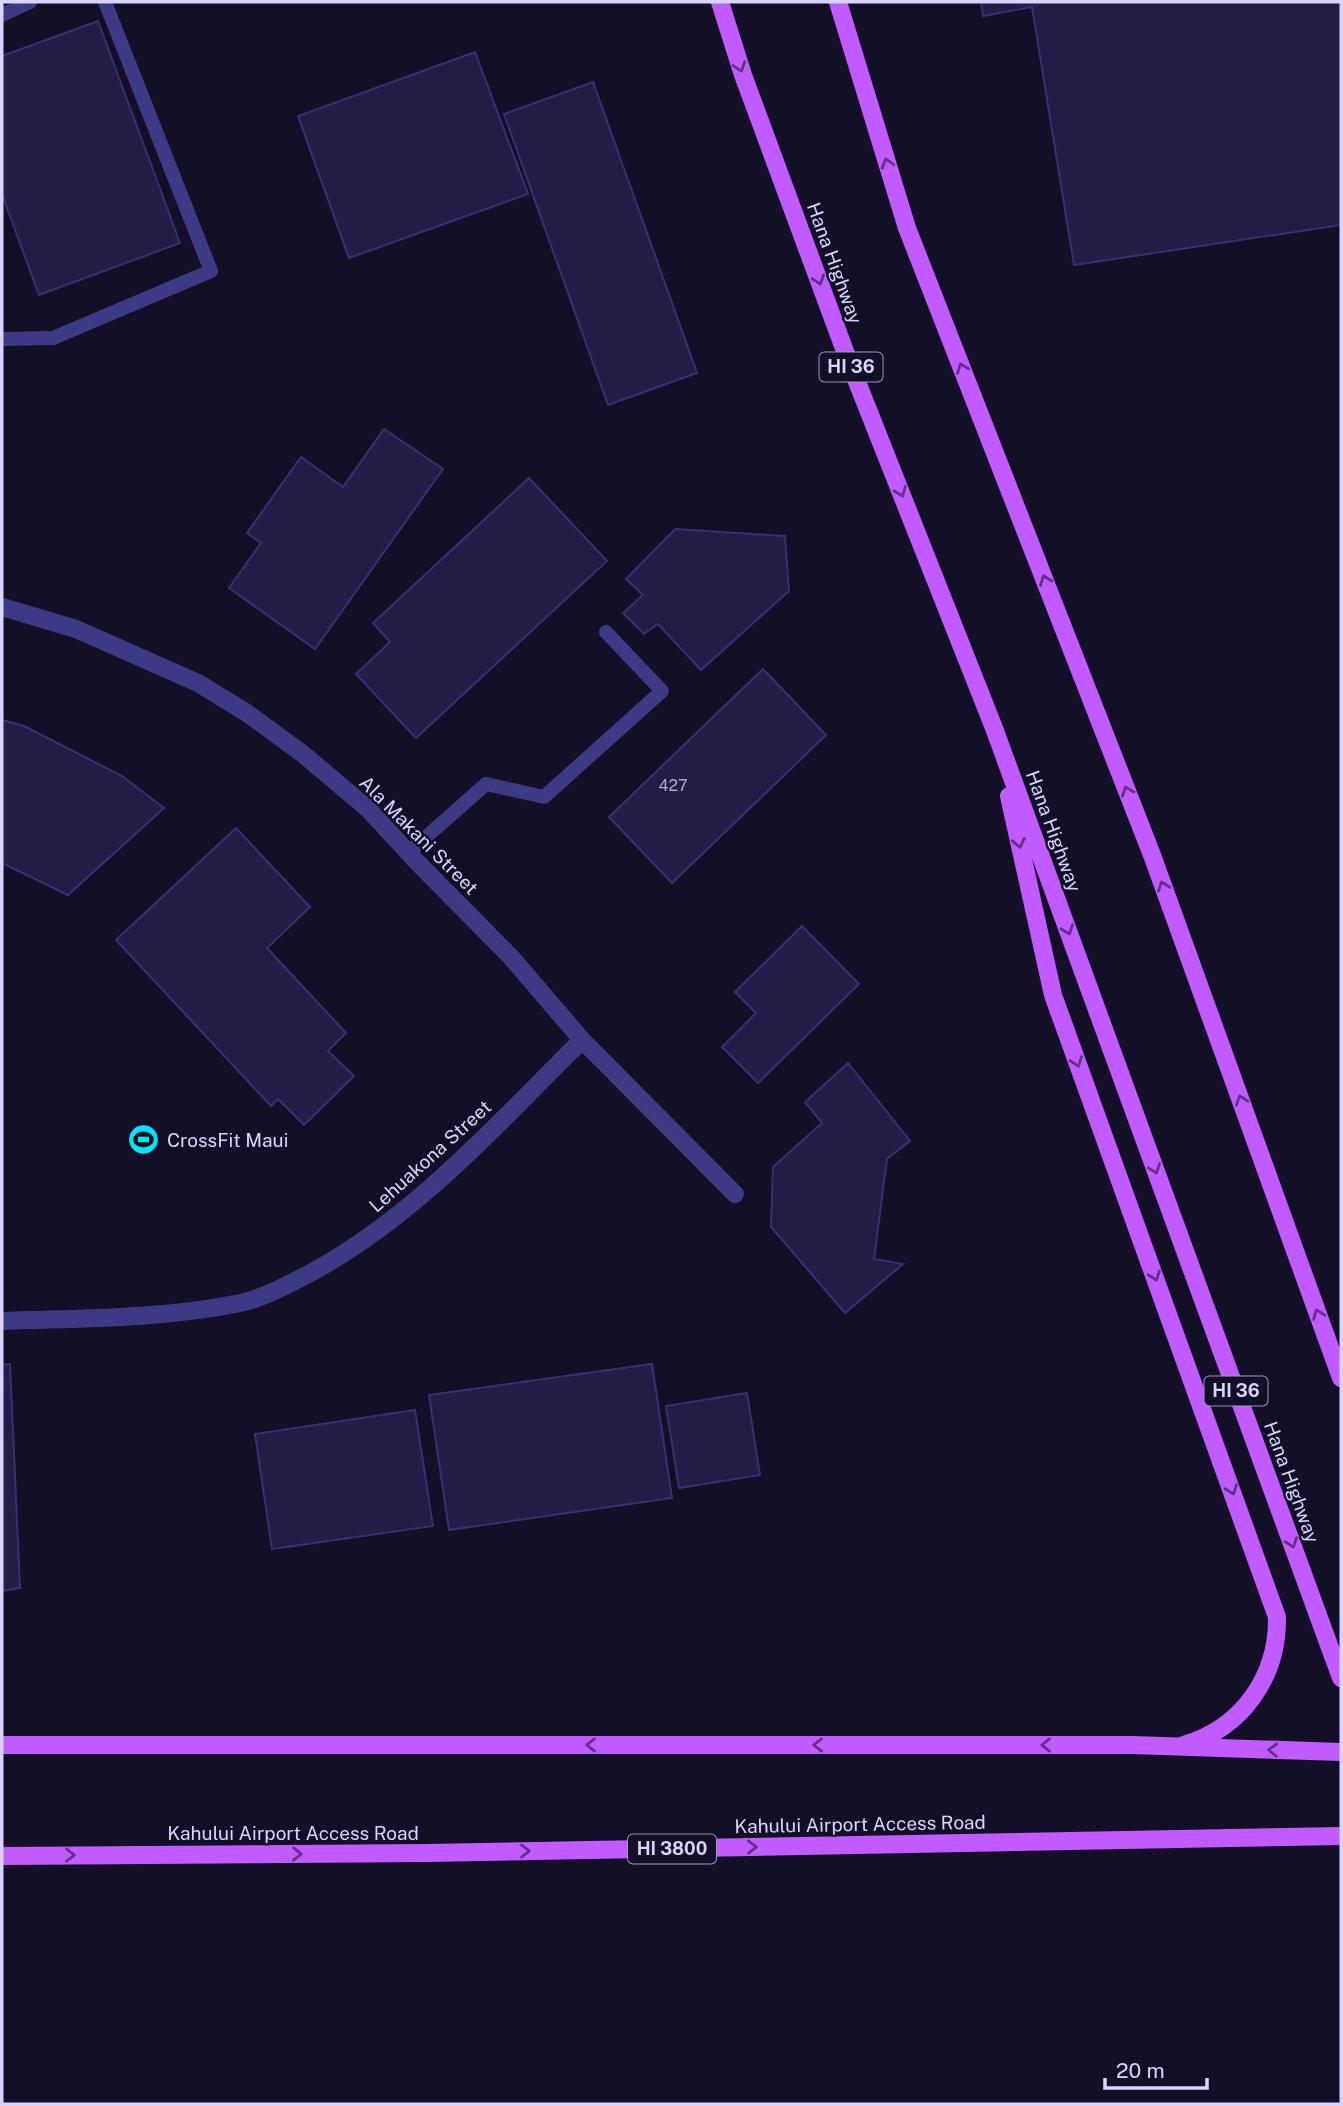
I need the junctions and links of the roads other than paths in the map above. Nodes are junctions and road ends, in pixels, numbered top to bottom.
1 (30, 2) edge
2 (105, 2) edge
3 (720, 2) edge
4 (838, 2) edge
5 (2, 15) edge
6 (2, 339) edge
7 (2, 607) edge
8 (606, 632) dead end
9 (994, 728) junction
10 (408, 853) junction
11 (582, 1040) junction
12 (735, 1194) dead end
13 (2, 1321) edge
14 (1341, 1378) edge
15 (1341, 1678) edge
16 (2, 1745) edge
17 (1132, 1745) junction
18 (1341, 1752) edge
19 (1341, 1836) edge
20 (2, 1856) edge

1 - 5 lane
2 - 6 lane
3 -> 9 main road, Hana Highway / HI 36
14 -> 4 main road
7 - 10 street, Ala Makani Street
8 - 10 lane
9 -> 15 main road, Hana Highway / HI 36
9 -> 17 main road
10 - 11 street, Ala Makani Street
11 - 12 street, Ala Makani Street
11 - 13 street, Lehuakona Street
17 -> 16 main road
18 -> 17 main road
20 -> 19 main road, Kahului Airport Access Road / HI 3800

